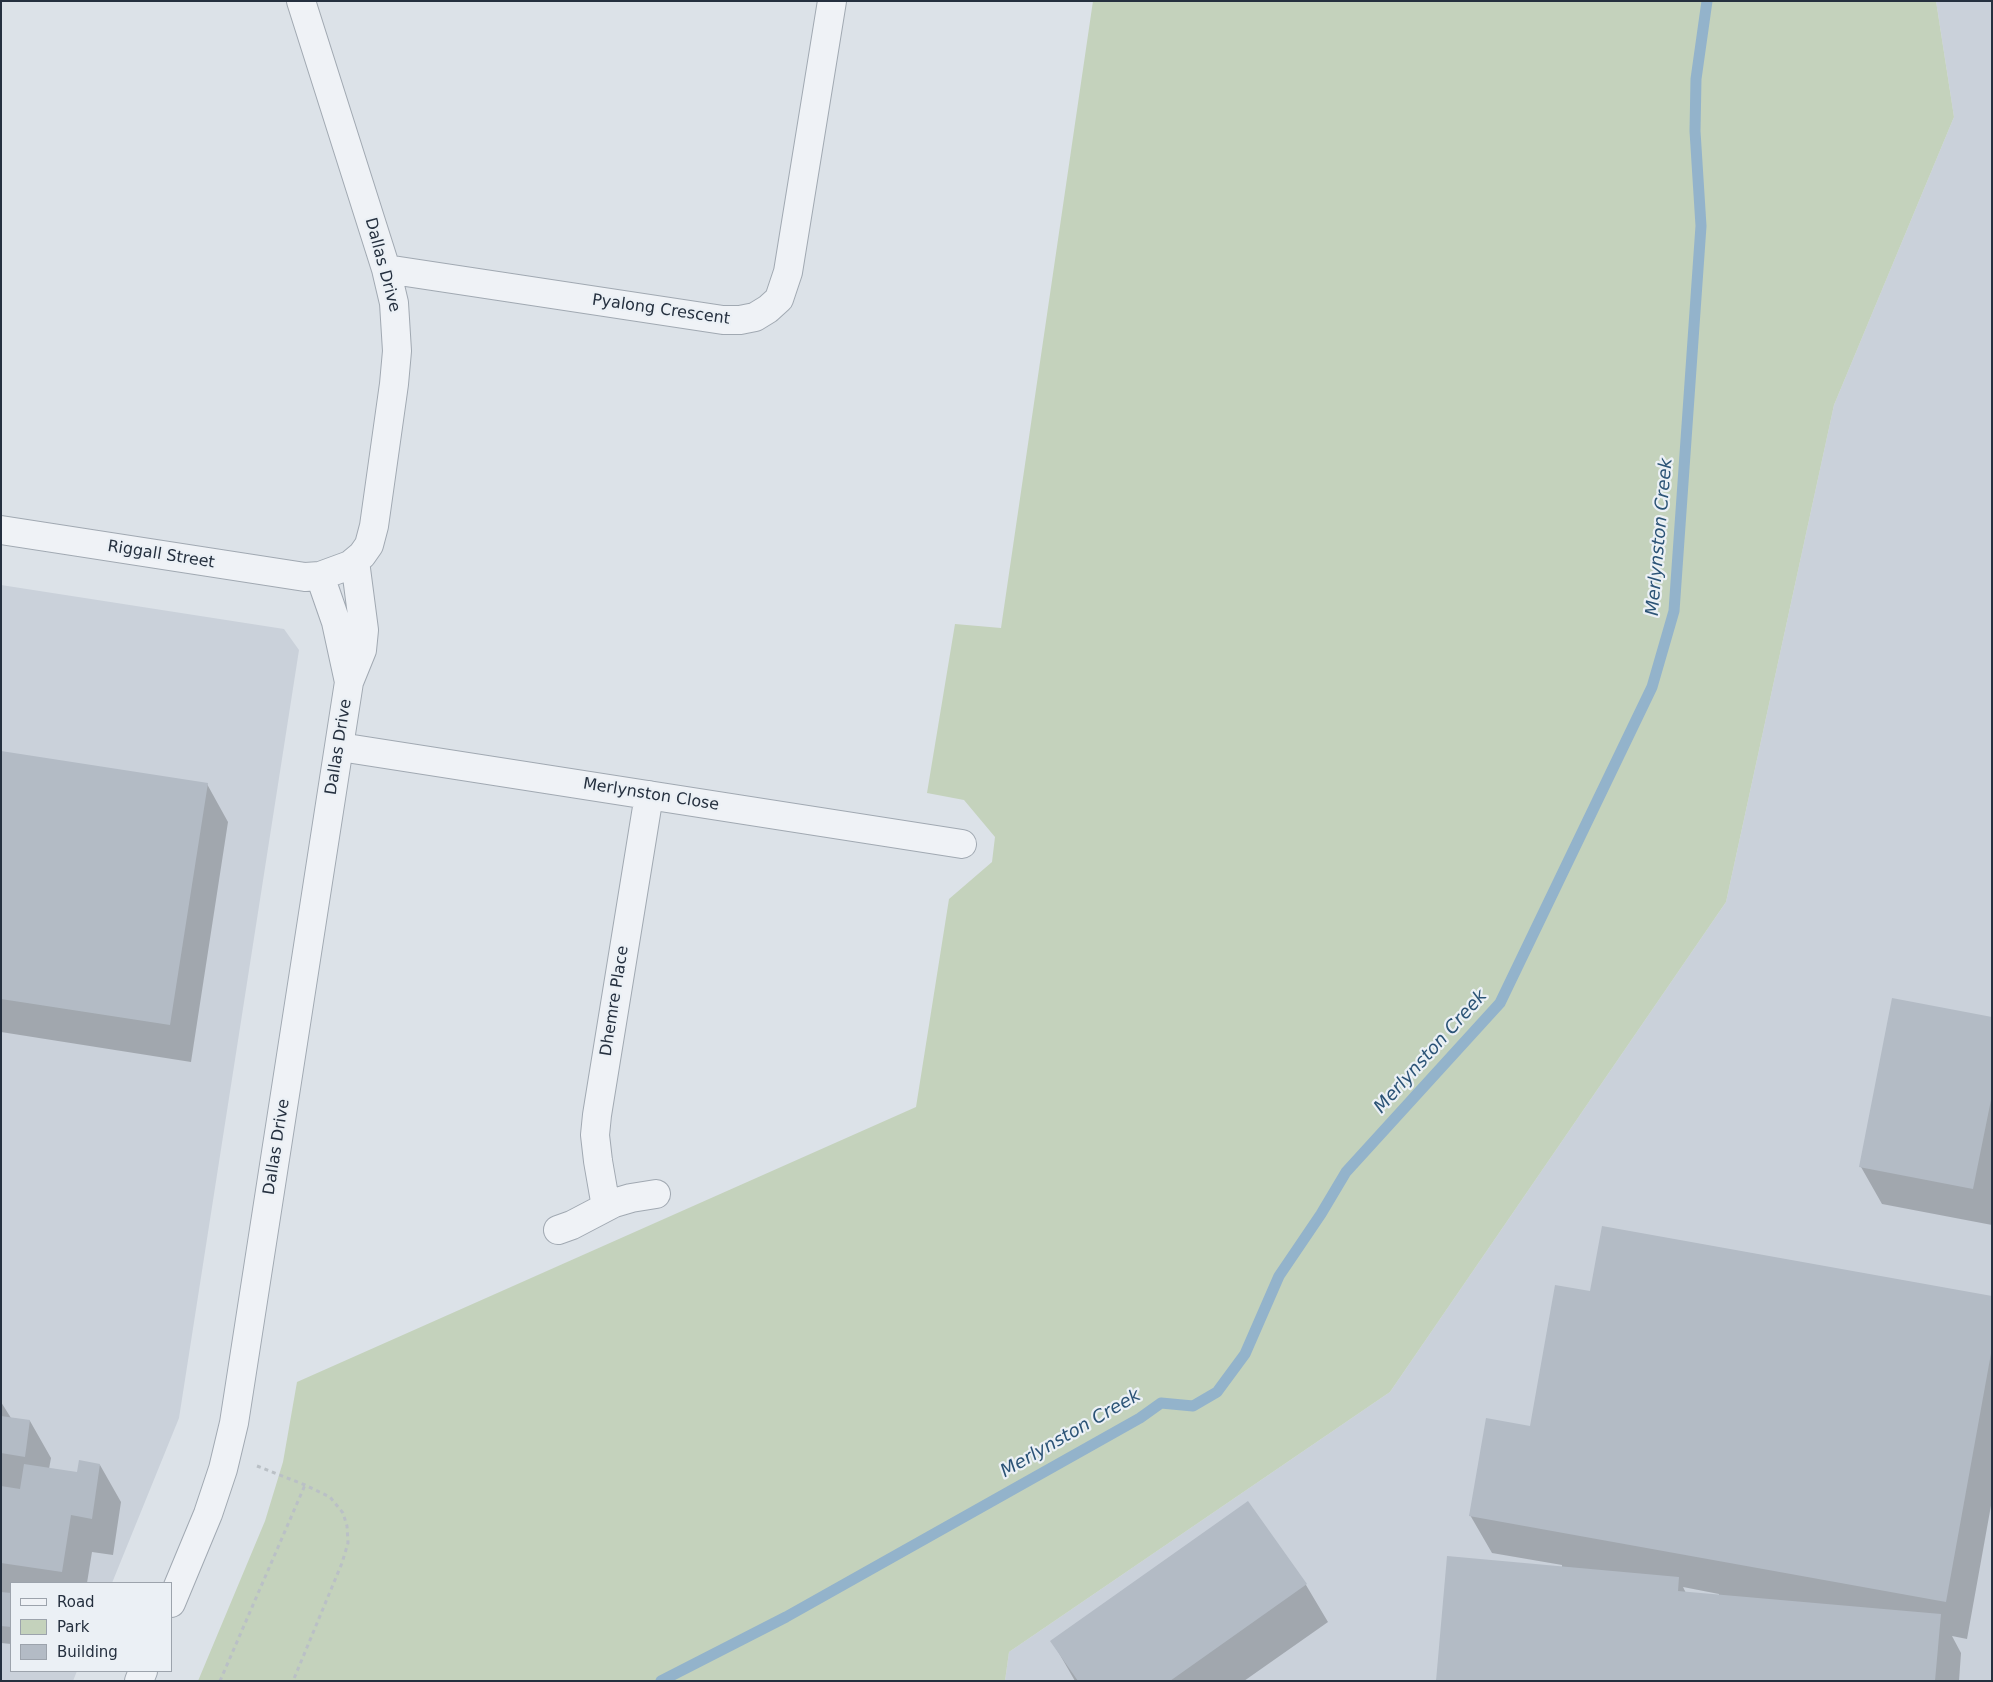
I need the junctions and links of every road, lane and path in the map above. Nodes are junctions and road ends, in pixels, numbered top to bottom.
1 (301, 1) edge
2 (832, 1) edge
3 (386, 269) junction
4 (1, 530) edge
5 (355, 561) junction
6 (320, 576) junction
7 (349, 682) junction
8 (340, 747) junction
9 (649, 795) junction
10 (962, 844) dead end
11 (656, 1194) dead end
12 (606, 1207) junction
13 (558, 1230) dead end
14 (280, 1475) dead end
15 (305, 1485) junction
16 (172, 1601) edge
17 (220, 1681) edge
18 (293, 1681) edge

1 - 3 street, Dallas Drive
2 - 3 street, Pyalong Crescent
3 - 5 street, Dallas Drive
4 - 6 street, Riggall Street
5 - 6 street, Dallas Drive
5 - 7 street, Dallas Drive
6 - 7 street, Dallas Drive
7 - 8 street, Dallas Drive
8 - 9 street, Merlynston Close
8 - 16 street, Dallas Drive
9 - 10 street, Merlynston Close
9 - 12 street, Dhemre Place
11 - 12 street
12 - 13 street
14 - 15 path
15 - 17 path
15 - 18 path

